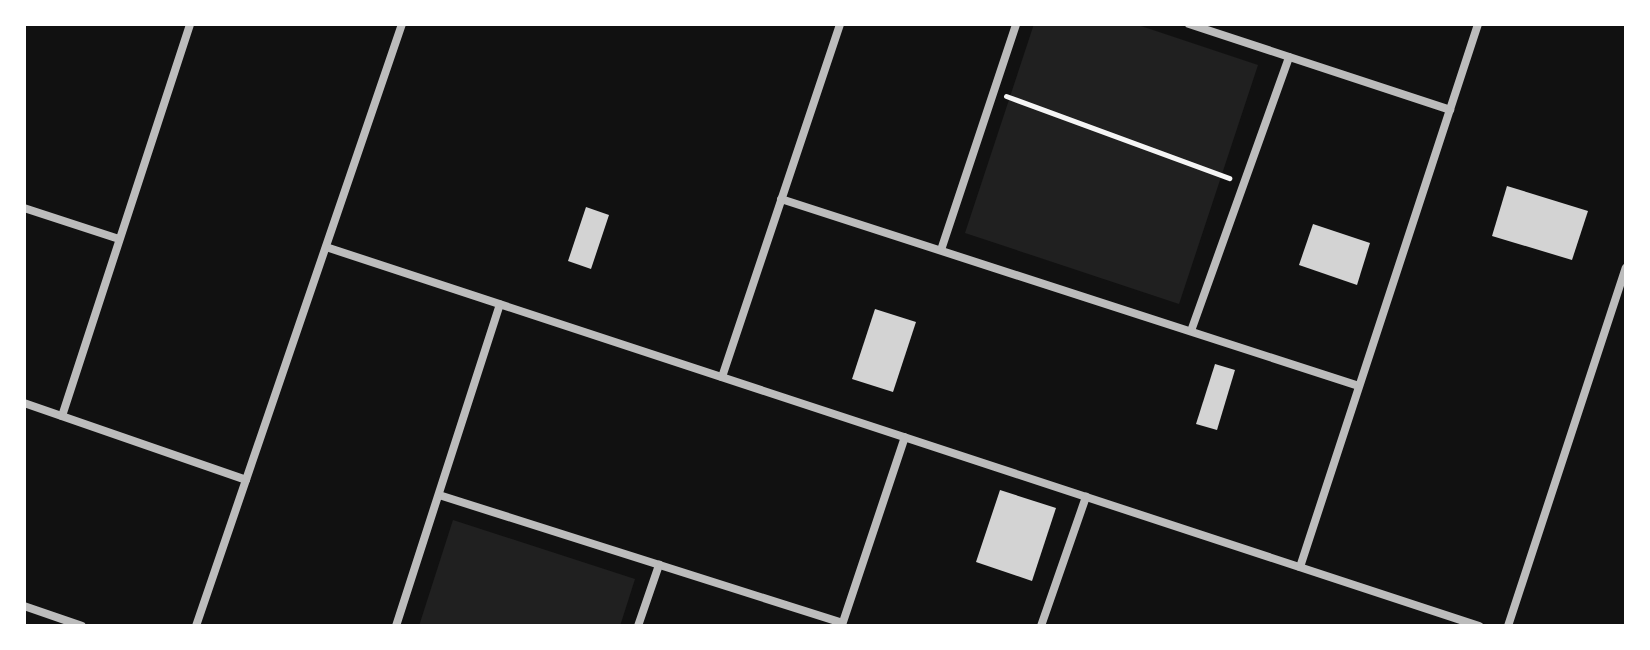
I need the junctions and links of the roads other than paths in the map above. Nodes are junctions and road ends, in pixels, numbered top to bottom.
1 (190, 24) edge
2 (402, 24) edge
3 (840, 24) edge
4 (1016, 24) edge
5 (1189, 24) edge
6 (1478, 24) edge
7 (1289, 57) junction
8 (1450, 110) junction
9 (781, 199) junction
10 (24, 208) edge
11 (119, 239) junction
12 (326, 247) junction
13 (941, 250) junction
14 (1625, 273) edge
15 (500, 304) junction
16 (1191, 331) junction
17 (722, 377) junction
18 (1359, 386) junction
19 (24, 403) edge
20 (62, 416) junction
21 (905, 437) junction
22 (246, 480) junction
23 (439, 495) junction
24 (1086, 497) junction
25 (659, 565) junction
26 (1300, 567) junction
27 (24, 606) edge
28 (842, 625) edge
29 (82, 626) edge
30 (196, 626) edge
31 (396, 626) edge
32 (638, 626) edge
33 (1041, 626) edge
34 (1479, 626) edge
35 (1508, 626) edge

1 - 11 street
2 - 12 street
3 - 9 street
4 - 13 street
5 - 7 street
6 - 8 street
7 - 8 street
7 - 16 street
8 - 18 street
9 - 13 street
9 - 17 street
10 - 11 street
11 - 20 street
12 - 15 street
12 - 22 street
13 - 16 street
14 - 35 street
15 - 17 street
15 - 23 street
16 - 18 street
17 - 21 street
18 - 26 street
19 - 20 street
20 - 22 street
21 - 24 street
21 - 28 street
22 - 30 street
23 - 25 street
23 - 31 street
24 - 26 street
24 - 33 street
25 - 28 street
25 - 32 street
26 - 34 street
27 - 29 street

